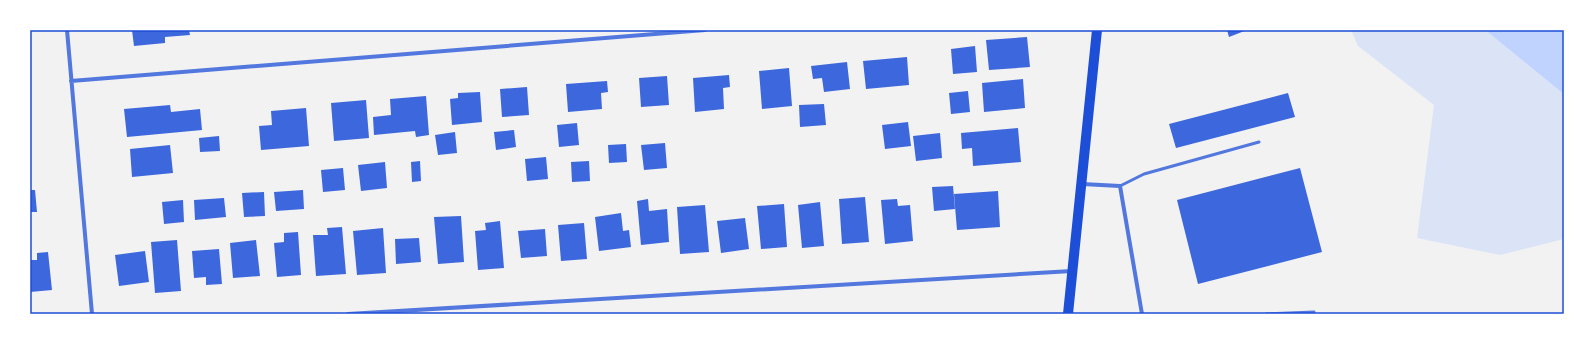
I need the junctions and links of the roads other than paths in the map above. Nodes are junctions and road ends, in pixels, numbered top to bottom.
1 (67, 30) edge
2 (705, 30) edge
3 (1097, 30) edge
4 (71, 81) junction
5 (1259, 142) dead end
6 (1082, 184) junction
7 (1120, 186) junction
8 (1072, 271) junction
9 (1314, 312) dead end
10 (92, 314) edge
11 (348, 314) edge
12 (1068, 314) edge
13 (1142, 314) edge
14 (1266, 314) edge

1 - 4 street
2 - 4 street
3 - 6 main road
4 - 10 street
5 - 7 lane
6 - 7 street
6 - 8 main road
7 - 13 street
8 - 11 street
8 - 12 main road
9 - 14 lane

